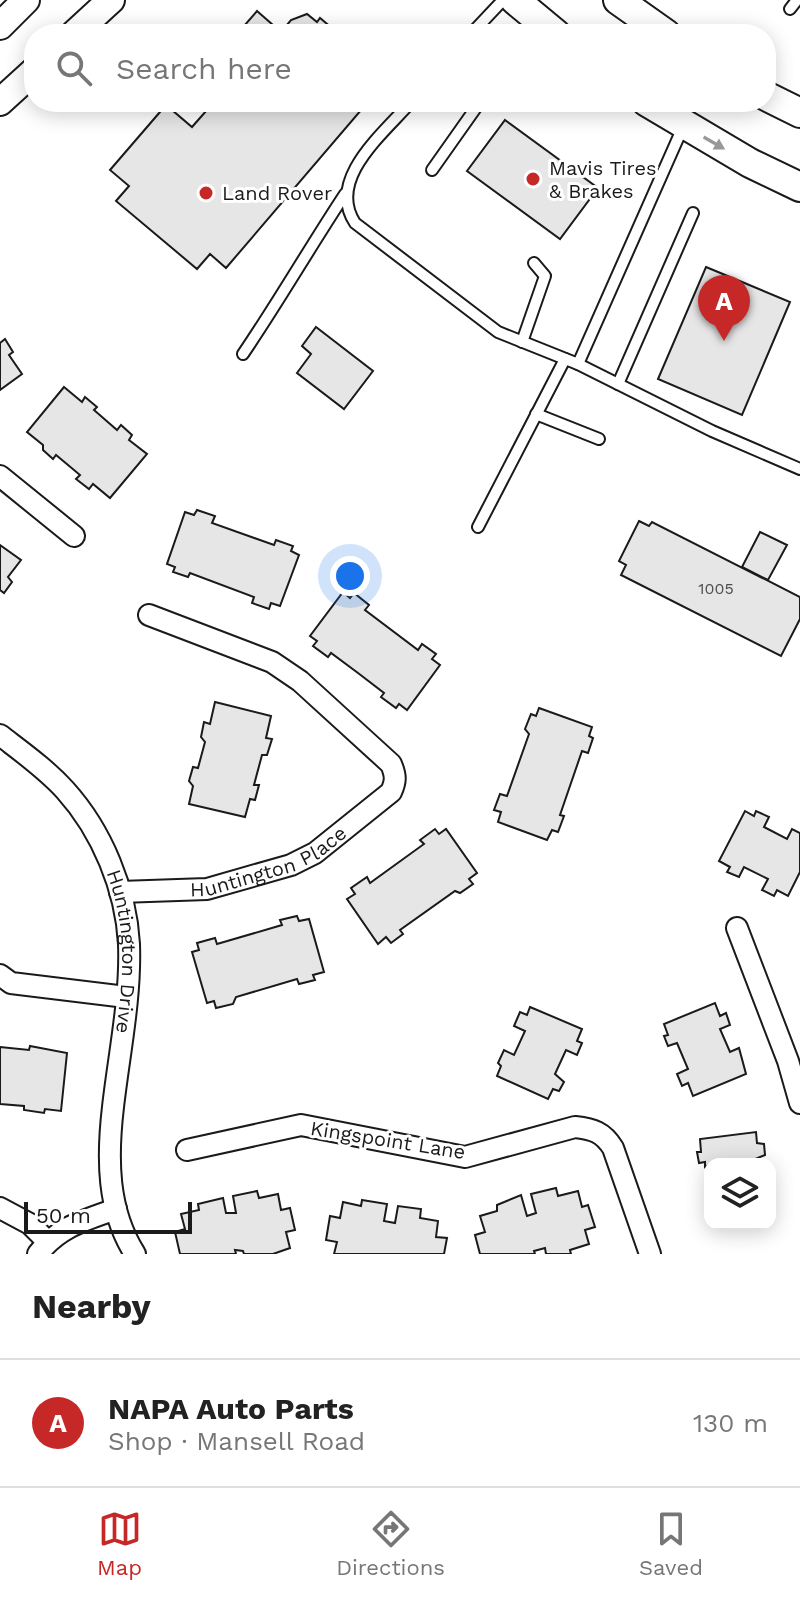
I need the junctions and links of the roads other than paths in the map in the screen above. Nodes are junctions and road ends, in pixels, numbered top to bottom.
1 (26, 0) edge
2 (111, 0) edge
3 (503, 0) edge
4 (515, 0) edge
5 (618, 0) edge
6 (85, 24) edge
7 (480, 24) edge
8 (544, 24) edge
9 (652, 24) edge
10 (0, 26) edge
11 (24, 80) edge
12 (776, 101) edge
13 (0, 102) edge
14 (402, 112) edge
15 (473, 112) edge
16 (662, 112) edge
17 (800, 113) edge
18 (684, 126) junction
19 (432, 170) dead end
20 (800, 187) edge
21 (346, 192) junction
22 (693, 213) dead end
23 (534, 263) dead end
24 (522, 342) junction
25 (243, 354) dead end
26 (565, 359) junction
27 (578, 364) junction
28 (618, 384) junction
29 (536, 414) junction
30 (599, 439) dead end
31 (800, 469) edge
32 (0, 476) edge
33 (478, 527) dead end
34 (74, 536) dead end
35 (149, 615) dead end
36 (0, 735) edge
37 (120, 892) junction
38 (737, 928) dead end
39 (0, 975) edge
40 (126, 997) junction
41 (800, 1103) edge
42 (187, 1150) dead end
43 (0, 1208) edge
44 (116, 1209) junction
45 (43, 1248) edge
46 (135, 1254) edge
47 (650, 1254) edge

1 - 10 street
2 - 6 street
3 - 7 lane
4 - 8 main road
5 - 9 main road
11 - 13 street
12 - 17 main road
14 - 21 lane
15 - 19 lane
16 - 18 main road
18 -> 20 main road
18 - 27 lane
21 - 24 lane
21 - 25 lane
22 - 28 lane
23 - 24 lane
24 - 26 lane
26 - 27 lane
26 - 29 lane
27 - 28 lane
28 - 31 lane
29 - 30 lane
29 - 33 lane
32 - 34 street
35 - 37 street, Huntington Place
36 - 37 street, Huntington Drive
37 - 40 street, Huntington Drive
38 - 41 street
39 - 40 street
40 - 44 street, Huntington Drive
42 - 47 street, Kingspoint Lane
43 - 45 street
44 - 45 street
44 - 46 street, Huntington Drive

